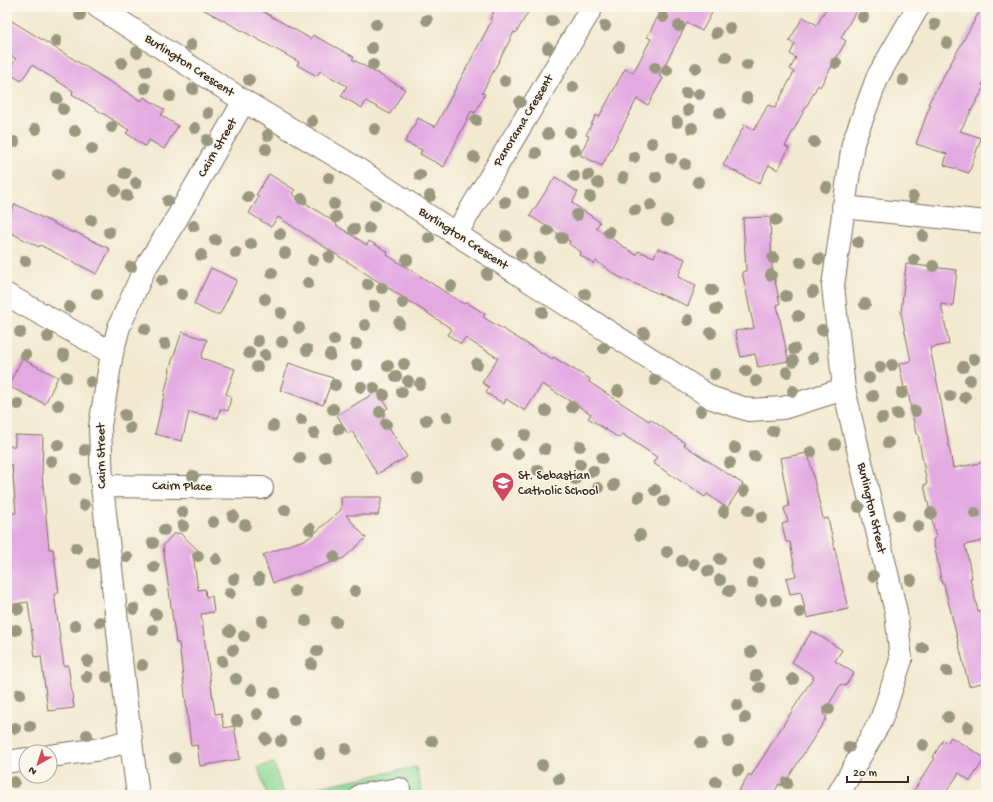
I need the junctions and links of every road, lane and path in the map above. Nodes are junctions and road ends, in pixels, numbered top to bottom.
1 (98, 7) edge
2 (592, 7) edge
3 (918, 7) edge
4 (244, 101) junction
5 (843, 207) junction
6 (986, 222) edge
7 (456, 234) junction
8 (7, 295) edge
9 (112, 353) junction
10 (844, 389) junction
11 (102, 486) junction
12 (262, 488) dead end
13 (131, 740) junction
14 (58, 755) edge
15 (18, 760) edge
16 (7, 762) edge
17 (138, 795) edge
18 (361, 795) edge
19 (400, 795) edge
20 (838, 795) edge

1 - 4 street, Burlington Crescent
2 - 7 street, Panorama Crescent
3 - 5 street, Burlington Street
4 - 7 street, Burlington Crescent
4 - 9 street, Cairn Street
5 - 6 street
5 - 10 street, Burlington Street
7 - 10 street, Burlington Crescent
8 - 9 street
9 - 11 street, Cairn Street
10 - 20 street, Burlington Street
11 - 12 street, Cairn Place
11 - 13 street, Cairn Street
13 - 14 street
13 - 17 street, Cairn Street
15 - 16 street
18 - 19 street

